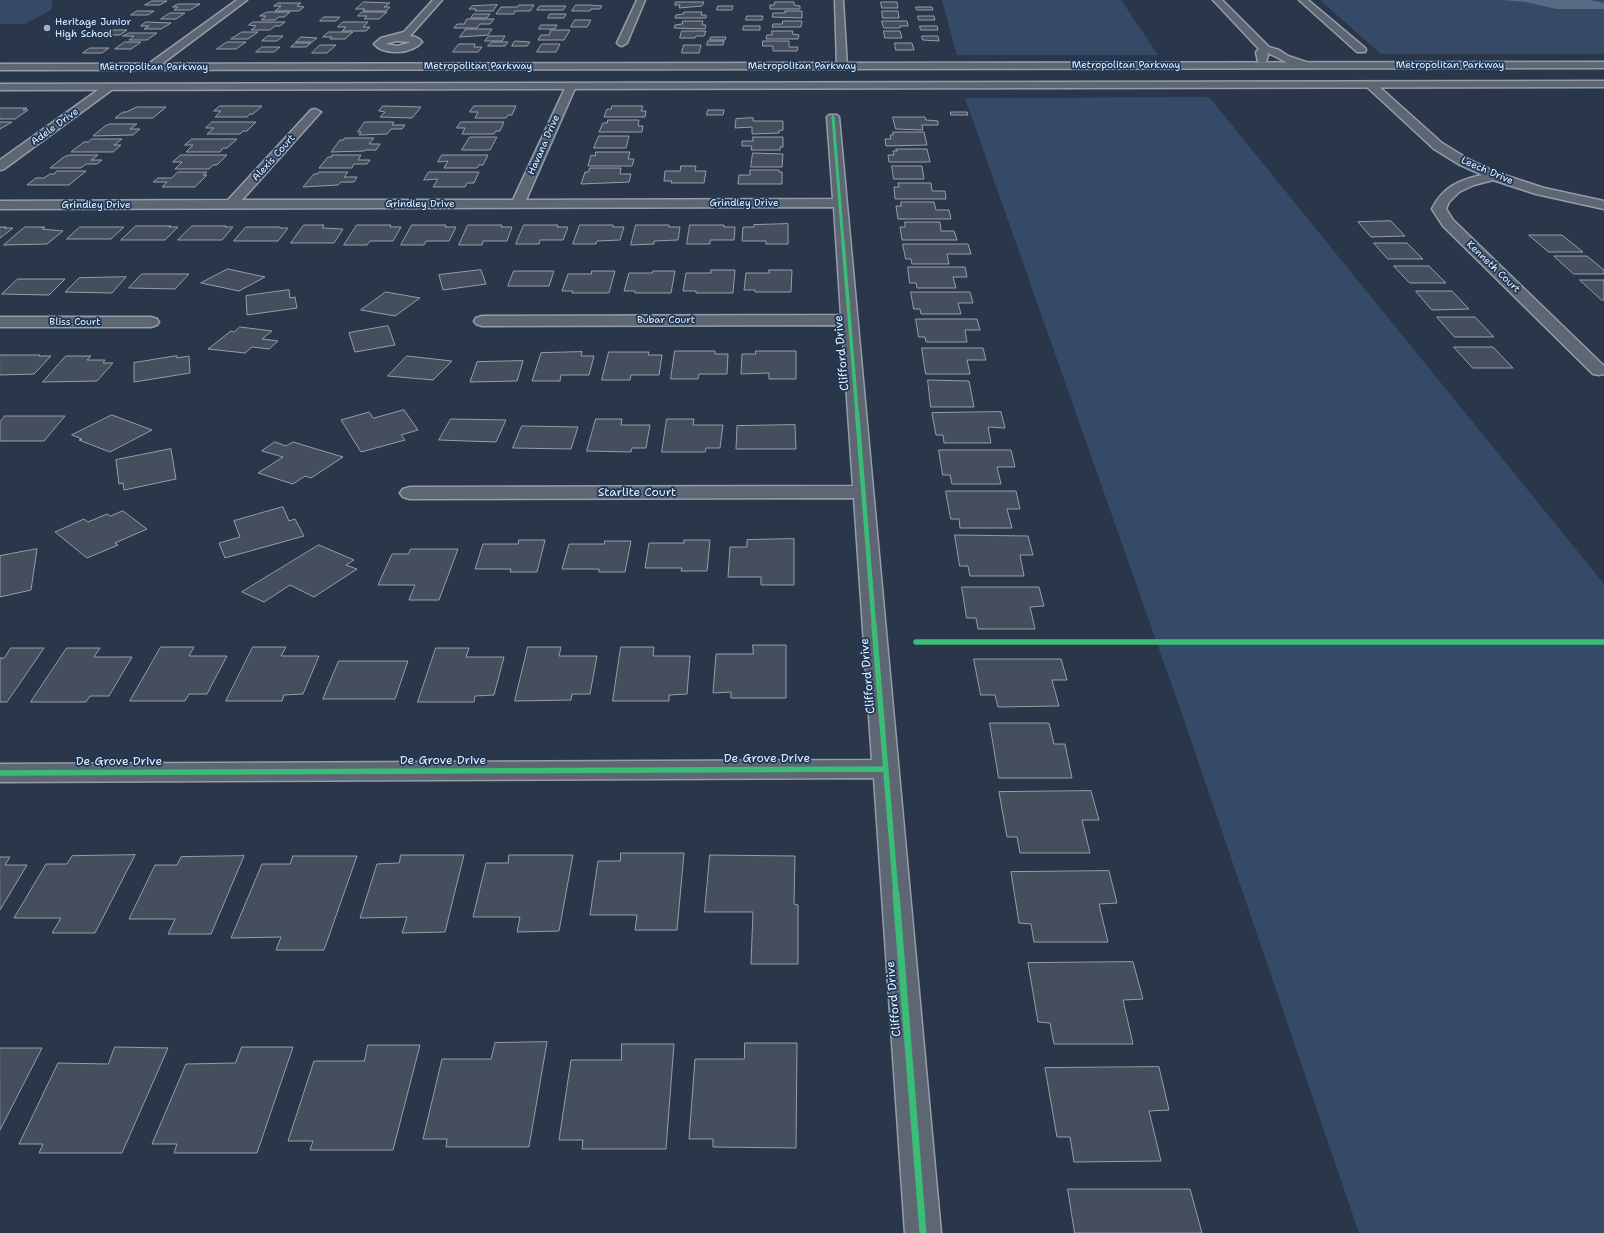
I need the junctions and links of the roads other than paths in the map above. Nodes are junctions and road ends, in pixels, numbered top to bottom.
1 (243, 0) edge
2 (438, 0) edge
3 (641, 0) edge
4 (839, 0) edge
5 (1217, 0) edge
6 (1303, 0) edge
7 (389, 39) dead end
8 (622, 43) dead end
9 (1265, 49) junction
10 (1361, 50) dead end
11 (1256, 65) junction
12 (1305, 65) junction
13 (1604, 65) edge
14 (151, 66) junction
15 (604, 66) junction
16 (782, 66) junction
17 (842, 66) junction
18 (0, 67) edge
19 (1604, 84) edge
20 (1371, 85) junction
21 (571, 86) junction
22 (583, 86) junction
23 (772, 86) junction
24 (0, 87) edge
25 (109, 87) junction
26 (315, 112) dead end
27 (833, 117) dead end
28 (0, 166) edge
29 (1494, 176) junction
30 (839, 203) junction
31 (232, 204) junction
32 (518, 204) junction
33 (0, 205) edge
34 (1604, 205) edge
35 (850, 320) junction
36 (482, 321) dead end
37 (0, 322) edge
38 (151, 322) dead end
39 (1599, 370) dead end
40 (863, 492) junction
41 (410, 493) dead end
42 (886, 769) junction
43 (0, 773) edge
44 (923, 1233) edge

1 - 14 street
2 - 7 street
3 - 8 street
4 - 17 street
5 - 9 street
6 - 10 street
9 - 11 street
9 - 12 street
11 - 12 street, Metropolitan Parkway
11 - 17 street, Metropolitan Parkway
12 - 13 street, Metropolitan Parkway
14 - 15 street, Metropolitan Parkway
14 - 18 street, Metropolitan Parkway
15 - 16 street, Metropolitan Parkway
15 - 22 street
16 - 17 street, Metropolitan Parkway
16 - 23 street
19 - 20 street, Metropolitan Parkway
20 - 23 street, Metropolitan Parkway
20 - 29 street, Leech Drive
21 - 22 street, Metropolitan Parkway
21 - 25 street, Metropolitan Parkway
21 - 32 street, Havana Drive
22 - 23 street, Metropolitan Parkway
24 - 25 street, Metropolitan Parkway
25 - 28 street, Adele Drive
26 - 31 street, Alexis Court
27 - 30 street, Clifford Drive
29 - 34 street, Leech Drive
29 - 39 street, Kenneth Court
30 - 32 street, Grindley Drive
30 - 35 street, Clifford Drive
31 - 32 street, Grindley Drive
31 - 33 street, Grindley Drive
35 - 36 street, Bubar Court
35 - 40 street, Clifford Drive
37 - 38 street, Bliss Court
40 - 41 street, Starlite Court
40 - 42 street, Clifford Drive
42 - 43 street, De Grove Drive
42 - 44 street, Clifford Drive

